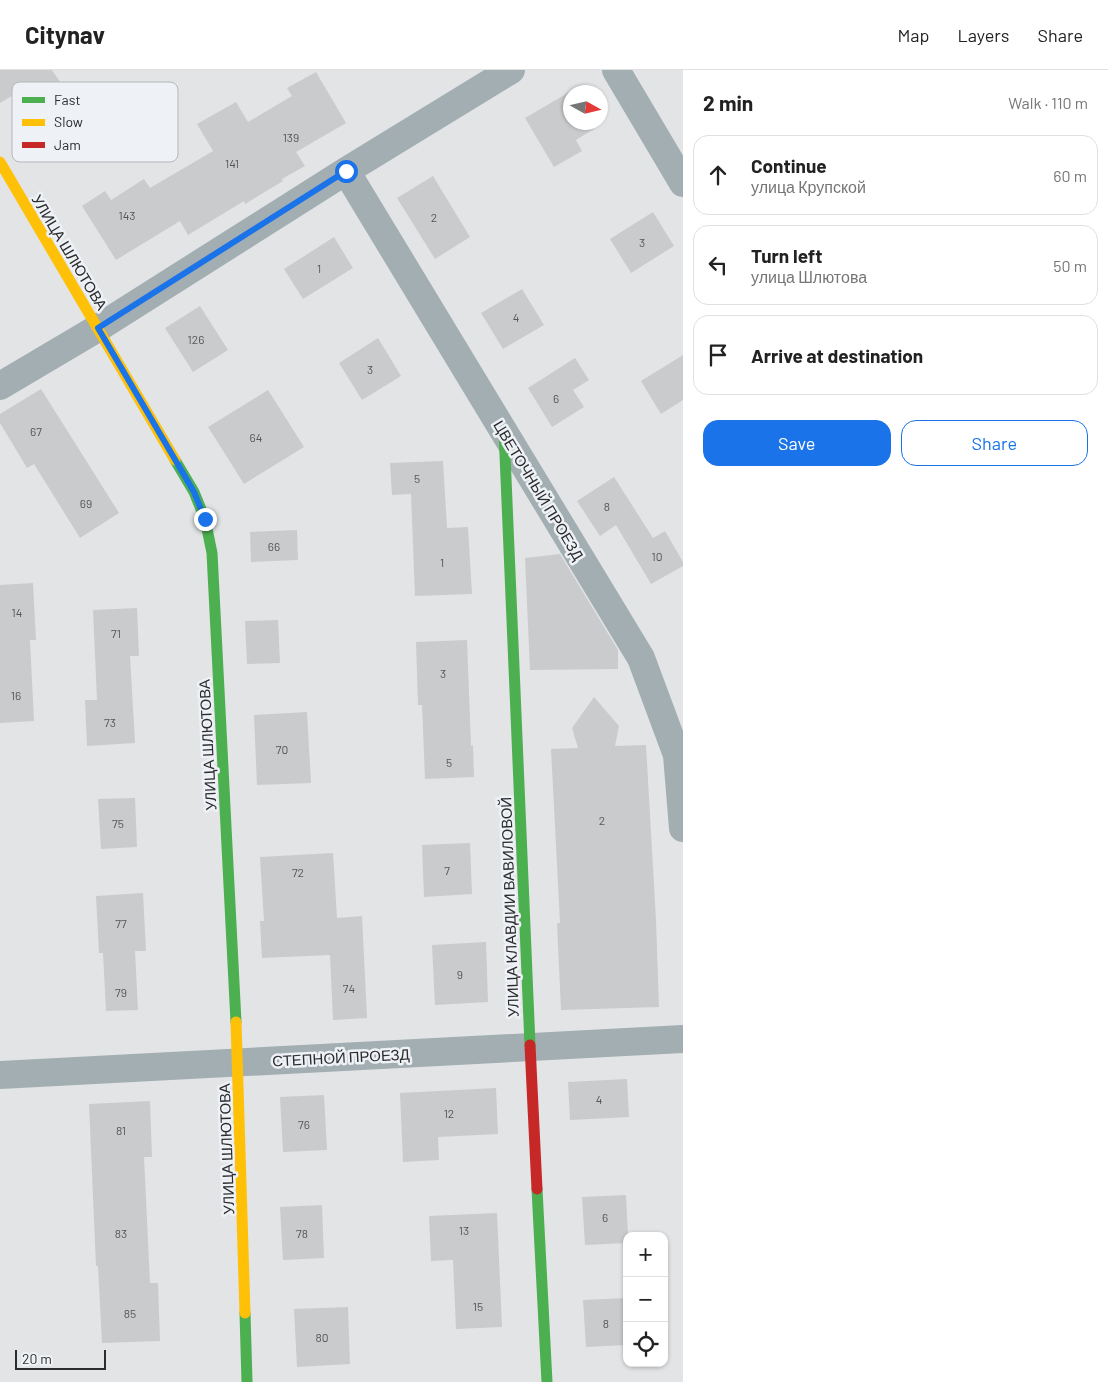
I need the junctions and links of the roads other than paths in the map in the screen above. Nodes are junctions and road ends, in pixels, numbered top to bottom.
1 (511, 70) edge
2 (616, 70) edge
3 (0, 162) edge
4 (346, 171) junction
5 (683, 183) edge
6 (98, 328) junction
7 (0, 386) edge
8 (504, 431) junction
9 (683, 828) edge
10 (683, 1039) edge
11 (530, 1047) junction
12 (238, 1062) junction
13 (0, 1074) edge
14 (247, 1382) edge
15 (547, 1382) edge

1 - 4 street
2 - 5 street
3 - 6 main road, УЛИЦА ШЛЮТОВА
4 - 6 street
4 - 8 street, ЦВЕТОЧНЫЙ ПРОЕЗД
6 - 7 street
6 - 12 main road, УЛИЦА ШЛЮТОВА
8 - 9 street, ЦВЕТОЧНЫЙ ПРОЕЗД
8 - 11 main road, УЛИЦА КЛАВДИИ ВАВИЛОВОЙ
10 - 11 street, СТЕПНОЙ ПРОЕЗД
11 - 12 street, СТЕПНОЙ ПРОЕЗД
11 - 15 main road, УЛИЦА КЛАВДИИ ВАВИЛОВОЙ
12 - 13 street, СТЕПНОЙ ПРОЕЗД
12 - 14 main road, УЛИЦА ШЛЮТОВА

